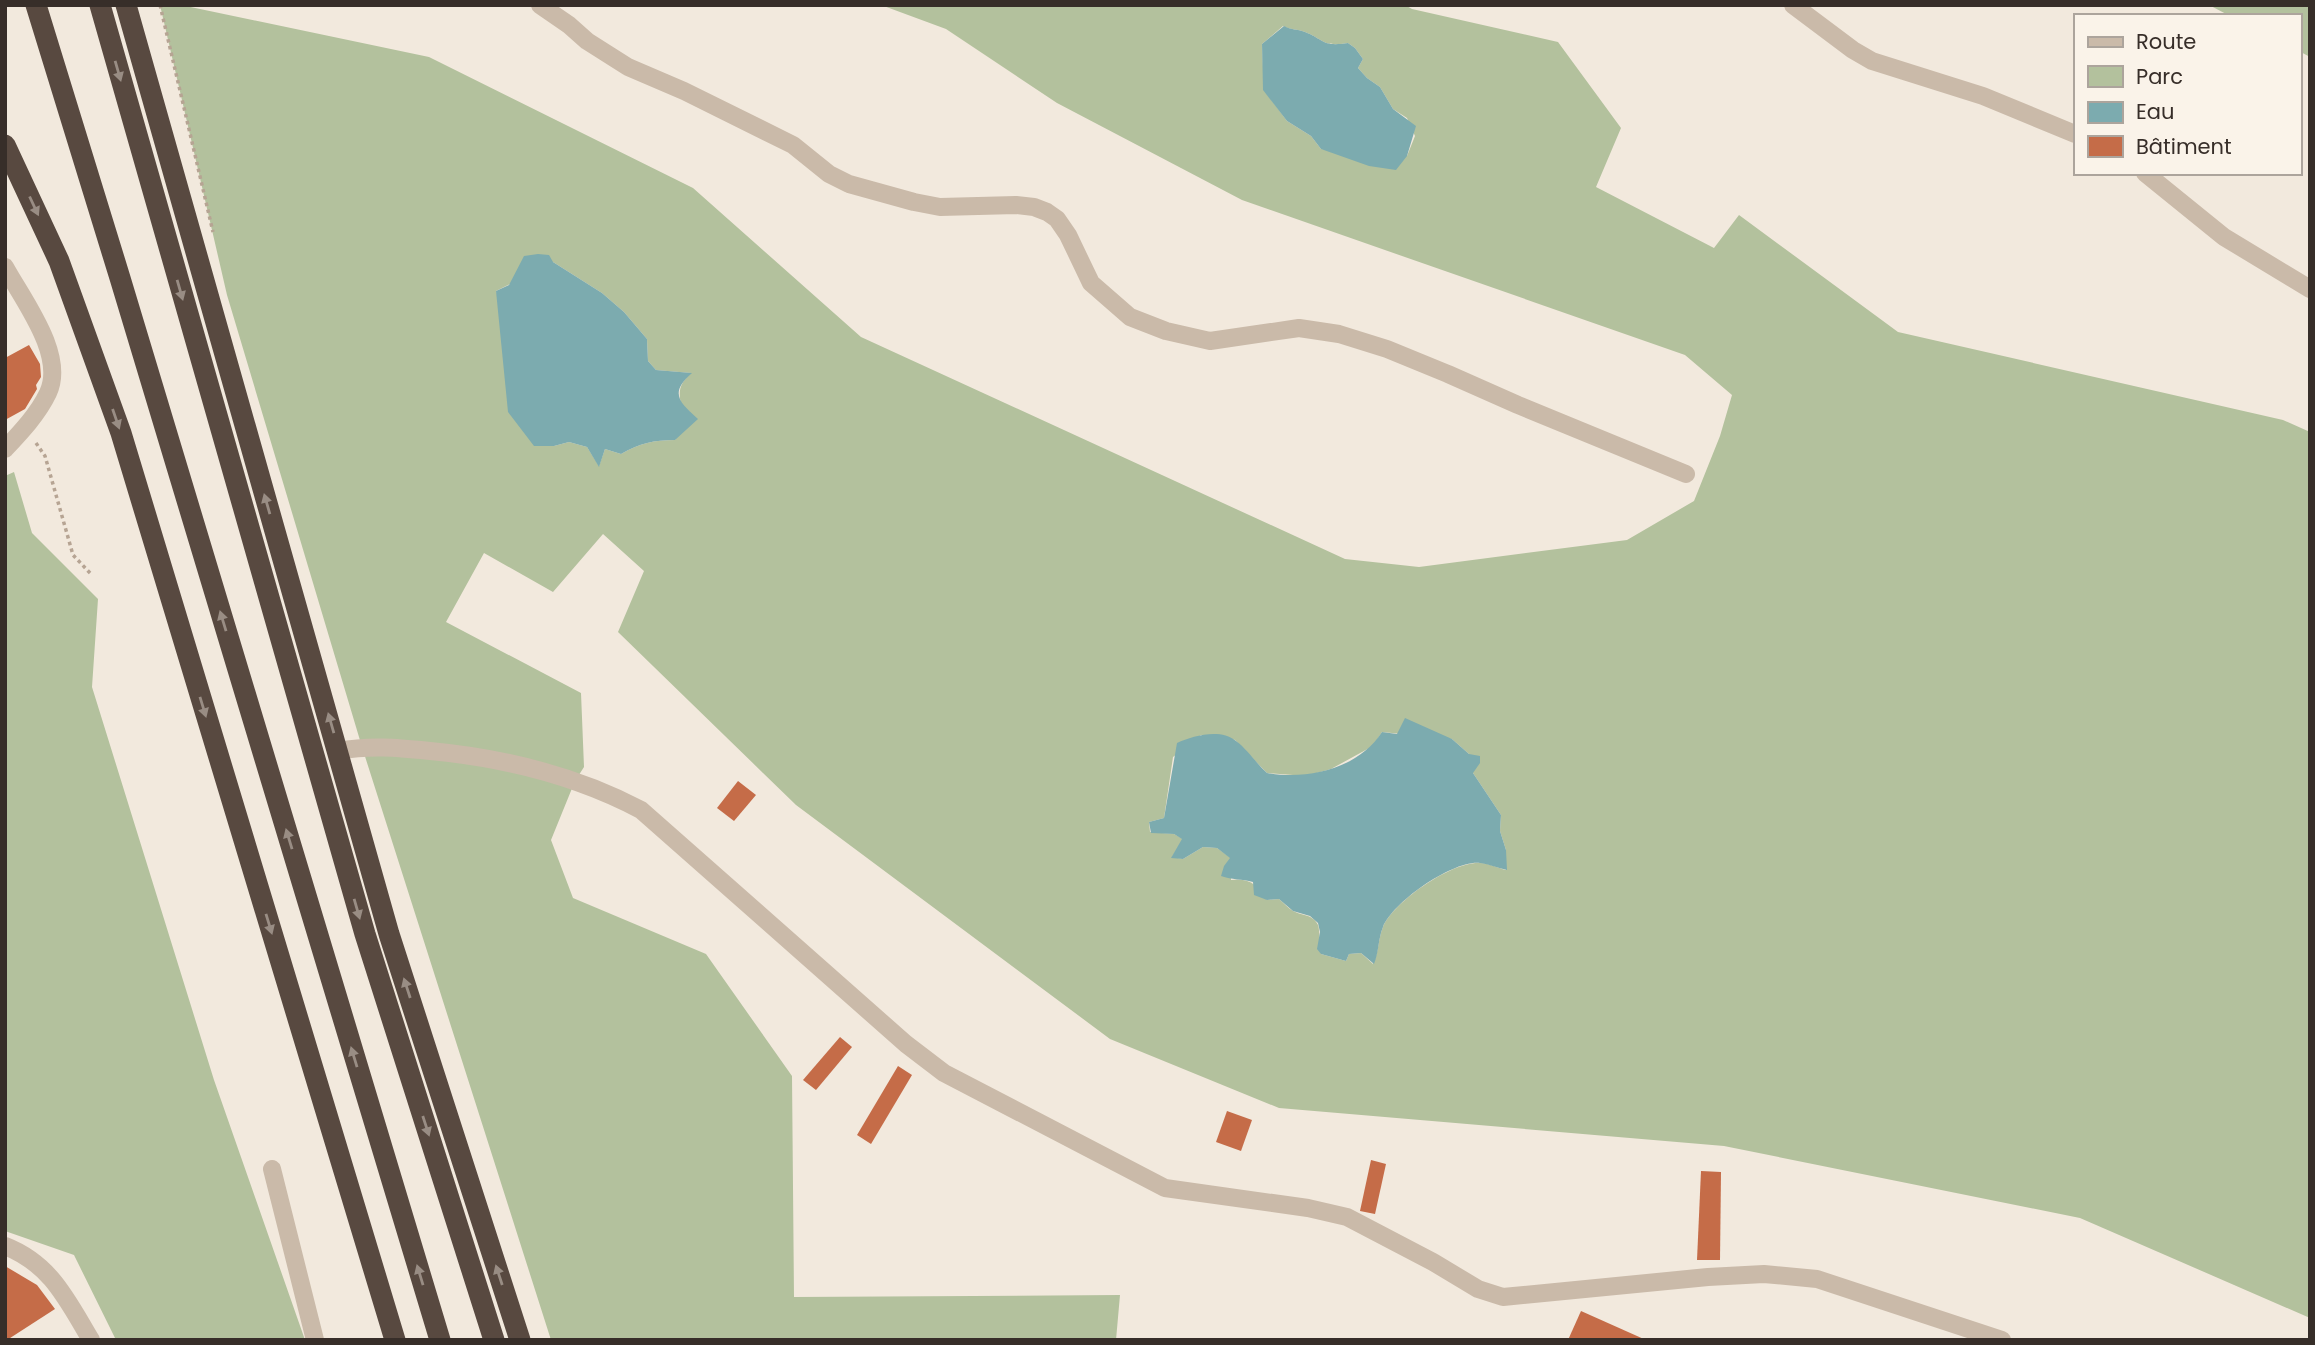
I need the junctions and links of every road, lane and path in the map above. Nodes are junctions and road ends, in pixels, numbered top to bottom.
1 (36, 5) edge
2 (100, 5) edge
3 (126, 5) edge
4 (160, 5) edge
5 (541, 5) edge
6 (1793, 5) edge
7 (2074, 134) edge
8 (5, 145) edge
9 (2147, 175) edge
10 (215, 242) dead end
11 (5, 267) edge
12 (2310, 289) edge
13 (25, 428) junction
14 (5, 449) edge
15 (1686, 474) dead end
16 (91, 574) dead end
17 (339, 751) junction
18 (272, 1169) dead end
19 (5, 1245) edge
20 (92, 1340) edge
21 (315, 1340) edge
22 (395, 1340) edge
23 (440, 1340) edge
24 (495, 1340) edge
25 (520, 1340) edge
26 (2002, 1340) edge

23 -> 1 highway
2 -> 24 highway
17 -> 3 highway
4 - 10 path
5 - 15 street
6 - 7 street
8 -> 22 highway
9 - 12 street
11 - 13 street
13 - 14 street
13 - 16 path
25 -> 17 highway
17 - 26 street
18 - 21 street
19 - 20 street

